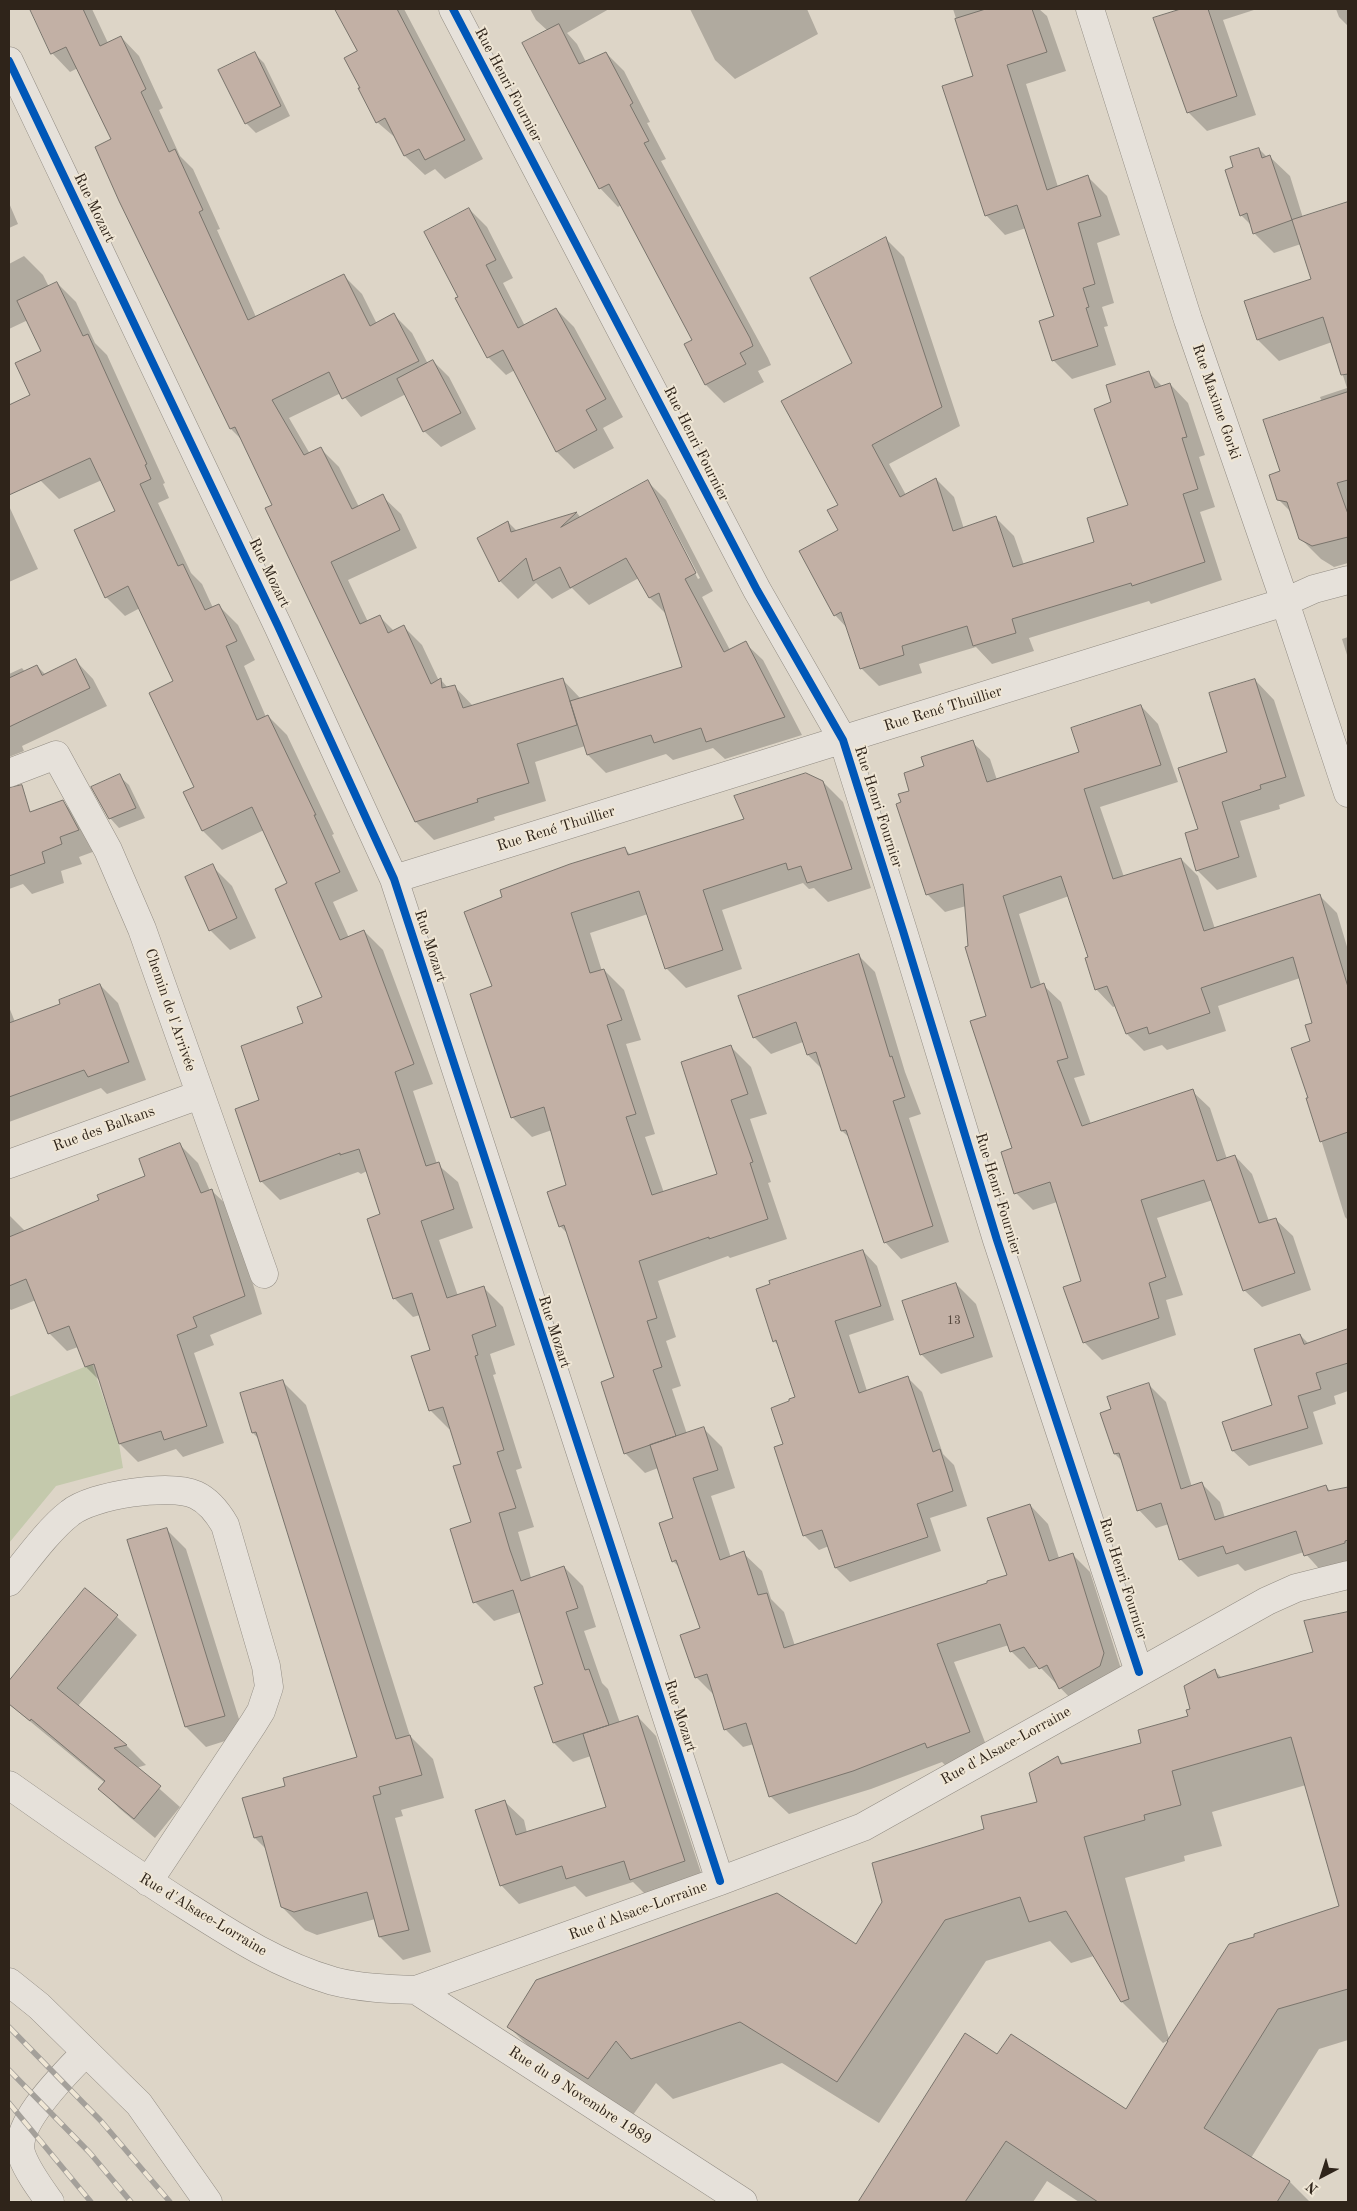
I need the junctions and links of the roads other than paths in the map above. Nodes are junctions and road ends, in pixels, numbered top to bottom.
1 (453, 9) edge
2 (1090, 9) edge
3 (9, 61) edge
4 (1348, 580) edge
5 (1285, 602) junction
6 (842, 740) junction
7 (9, 772) edge
8 (1348, 793) edge
9 (394, 879) junction
10 (199, 1095) junction
11 (9, 1164) edge
12 (264, 1274) dead end
13 (1348, 1575) edge
14 (9, 1582) edge
15 (1139, 1672) junction
16 (9, 1785) edge
17 (720, 1881) junction
18 (148, 1882) junction
19 (9, 1982) edge
20 (416, 1990) junction
21 (86, 2052) junction
22 (50, 2202) edge
23 (208, 2202) edge
24 (743, 2202) edge

1 - 6 street, Rue Henri Fournier
2 - 5 street, Rue Maxime Gorki
3 - 9 street, Rue Mozart
4 - 5 street, Rue René Thuillier
5 - 6 street, Rue René Thuillier
5 - 8 street, Rue Maxime Gorki
6 - 9 street, Rue René Thuillier
6 - 15 street, Rue Henri Fournier
7 - 10 street, Chemin de l'Arrivée
9 - 17 street, Rue Mozart
10 - 11 street, Rue des Balkans
10 - 12 street, Chemin de l'Arrivée
13 - 15 street, Rue d'Alsace-Lorraine
14 - 18 street
15 - 17 street, Rue d'Alsace-Lorraine
16 - 18 street, Rue d'Alsace-Lorraine
17 - 20 street, Rue d'Alsace-Lorraine
18 - 20 street, Rue d'Alsace-Lorraine
19 - 21 street
20 - 24 street, Rue du 9 Novembre 1989
21 - 22 street
21 - 23 street

